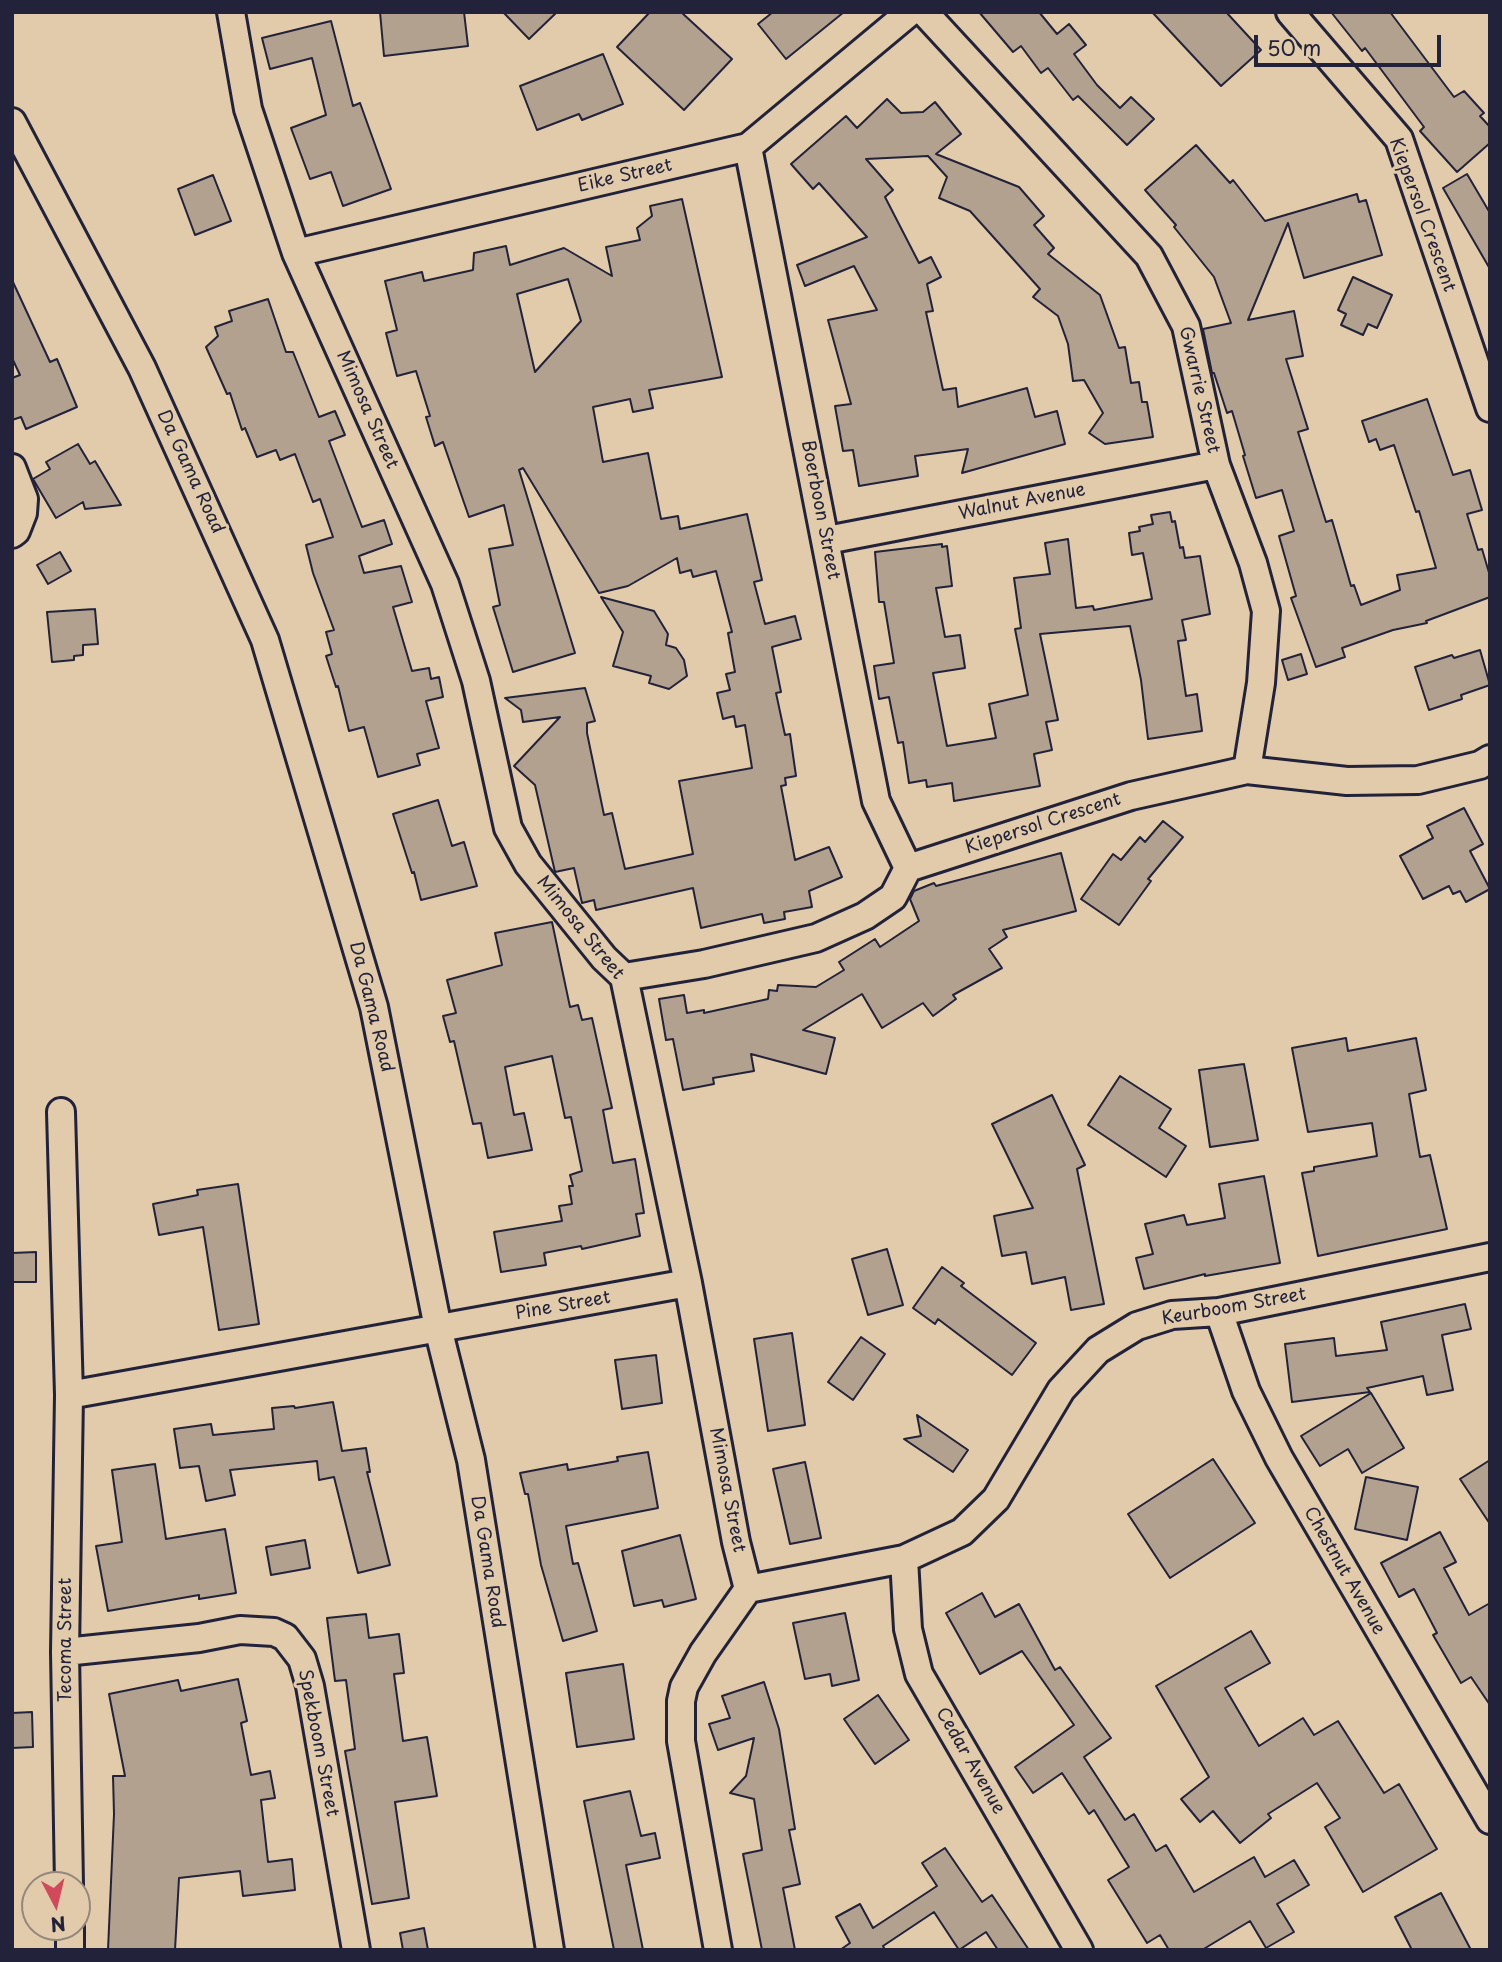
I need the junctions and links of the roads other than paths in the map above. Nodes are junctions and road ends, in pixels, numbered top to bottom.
1 (231, 12) edge
2 (910, 12) edge
3 (924, 12) edge
4 (1290, 12) edge
5 (12, 121) edge
6 (748, 146) junction
7 (296, 253) junction
8 (1490, 408) edge
9 (1216, 465) junction
10 (12, 468) edge
11 (12, 534) edge
12 (827, 540) junction
13 (1490, 759) edge
14 (1247, 770) junction
15 (908, 868) junction
16 (624, 977) junction
17 (61, 1112) dead end
18 (1490, 1257) edge
19 (688, 1283) junction
20 (1219, 1312) junction
21 (438, 1328) junction
22 (69, 1395) junction
23 (904, 1559) junction
24 (748, 1590) junction
25 (65, 1652) junction
26 (1490, 1820) edge
27 (69, 1871) edge
28 (356, 1950) edge
29 (550, 1950) edge
30 (718, 1950) edge
31 (1079, 1950) edge

1 - 7 street, Mimosa Street
2 - 6 street, Eike Street
3 - 9 street, Gwarrie Street
4 - 8 street, Kiepersol Crescent
5 - 21 street, Da Gama Road
6 - 7 street, Eike Street
6 - 12 street, Boerboon Street
7 - 16 street, Mimosa Street
9 - 12 street, Walnut Avenue
9 - 14 street, Gwarrie Street
10 - 11 street
12 - 15 street, Boerboon Street
13 - 14 street, Kiepersol Crescent
14 - 15 street, Kiepersol Crescent
15 - 16 street
16 - 19 street, Mimosa Street
17 - 22 street, Tecoma Street
18 - 20 street, Keurboom Street
19 - 21 street, Pine Street
19 - 24 street, Mimosa Street
20 - 23 street, Keurboom Street
20 - 26 street, Chestnut Avenue
21 - 22 street
21 - 29 street, Da Gama Road
22 - 25 street, Tecoma Street
23 - 24 street, Keurboom Street
23 - 31 street, Cedar Avenue
24 - 30 street
25 - 27 street, Tecoma Street
25 - 28 street, Spekboom Street

